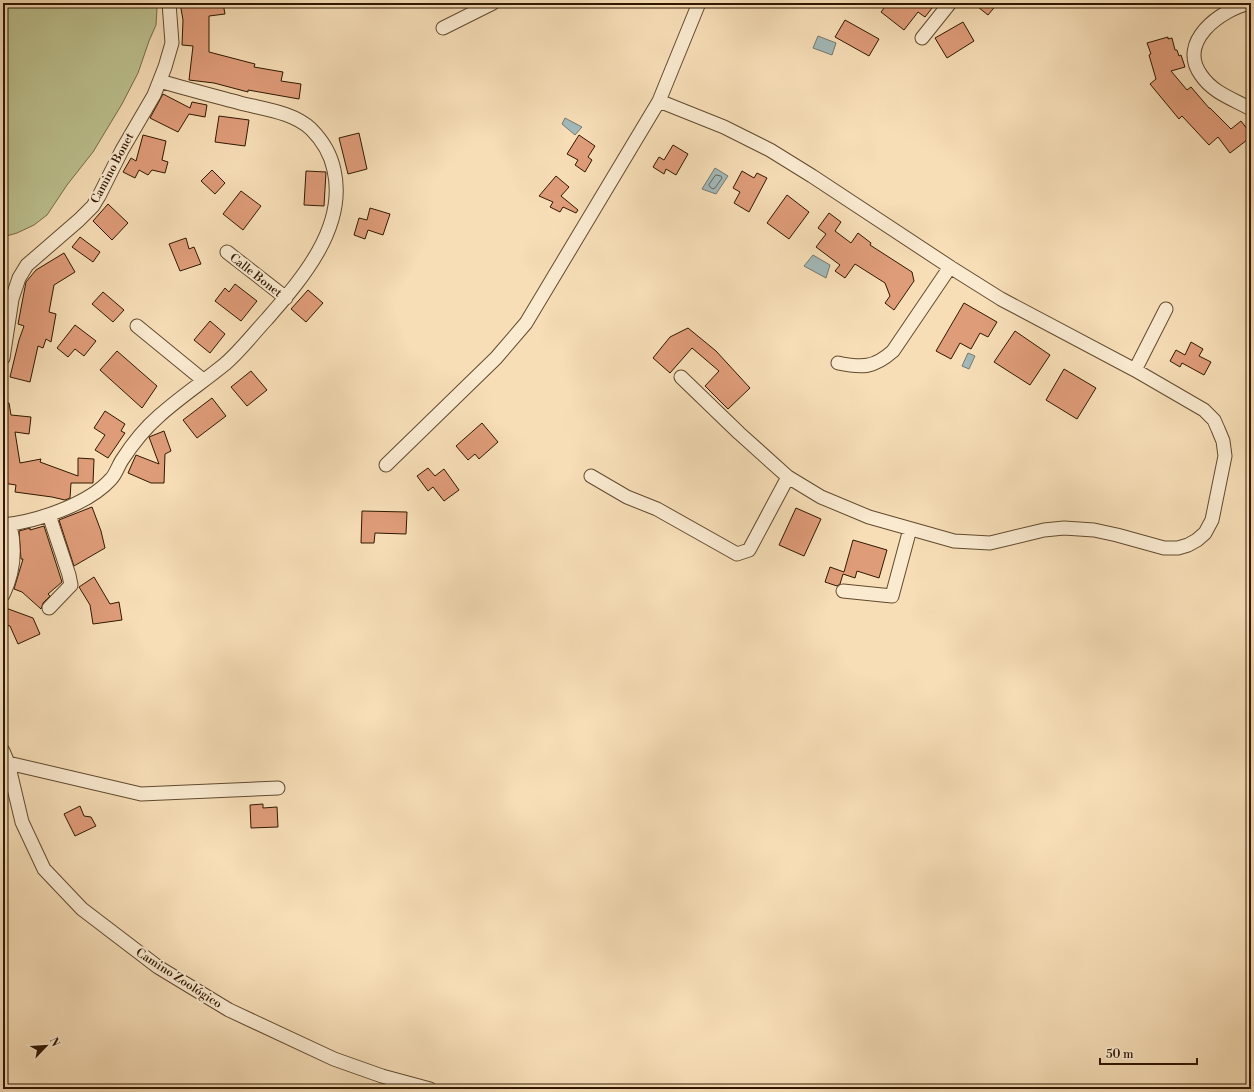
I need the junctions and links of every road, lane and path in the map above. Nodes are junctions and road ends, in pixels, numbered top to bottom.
1 (169, 3) edge
2 (493, 3) edge
3 (699, 3) edge
4 (950, 3) edge
5 (1250, 3) edge
6 (443, 28) dead end
7 (922, 38) dead end
8 (160, 81) junction
9 (659, 101) junction
10 (1251, 109) edge
11 (227, 252) dead end
12 (950, 267) junction
13 (286, 298) junction
14 (1166, 309) dead end
15 (137, 326) dead end
16 (3, 358) edge
17 (838, 363) dead end
18 (1134, 370) junction
19 (681, 377) dead end
20 (203, 380) junction
21 (386, 465) dead end
22 (591, 476) dead end
23 (788, 477) junction
24 (49, 515) junction
25 (7, 525) edge
26 (910, 529) junction
27 (843, 591) dead end
28 (3, 595) edge
29 (49, 608) dead end
30 (3, 751) edge
31 (8, 763) junction
32 (278, 788) dead end
33 (430, 1089) edge

1 - 8 street, Camino Bonet
2 - 6 street
3 - 9 street
4 - 7 street
5 - 10 street
8 - 13 street
8 - 16 street, Camino Bonet
9 - 12 street
9 - 21 street
11 - 13 street, Calle Bonet
12 - 17 street
12 - 18 street
13 - 20 street
14 - 18 street
15 - 20 street
18 - 26 street
19 - 23 street
20 - 24 street
22 - 23 street
23 - 26 street
24 - 25 street
24 - 29 street
25 - 28 street
26 - 27 street
30 - 31 street, Camino Zoológico
31 - 32 street
31 - 33 street, Camino Zoológico

